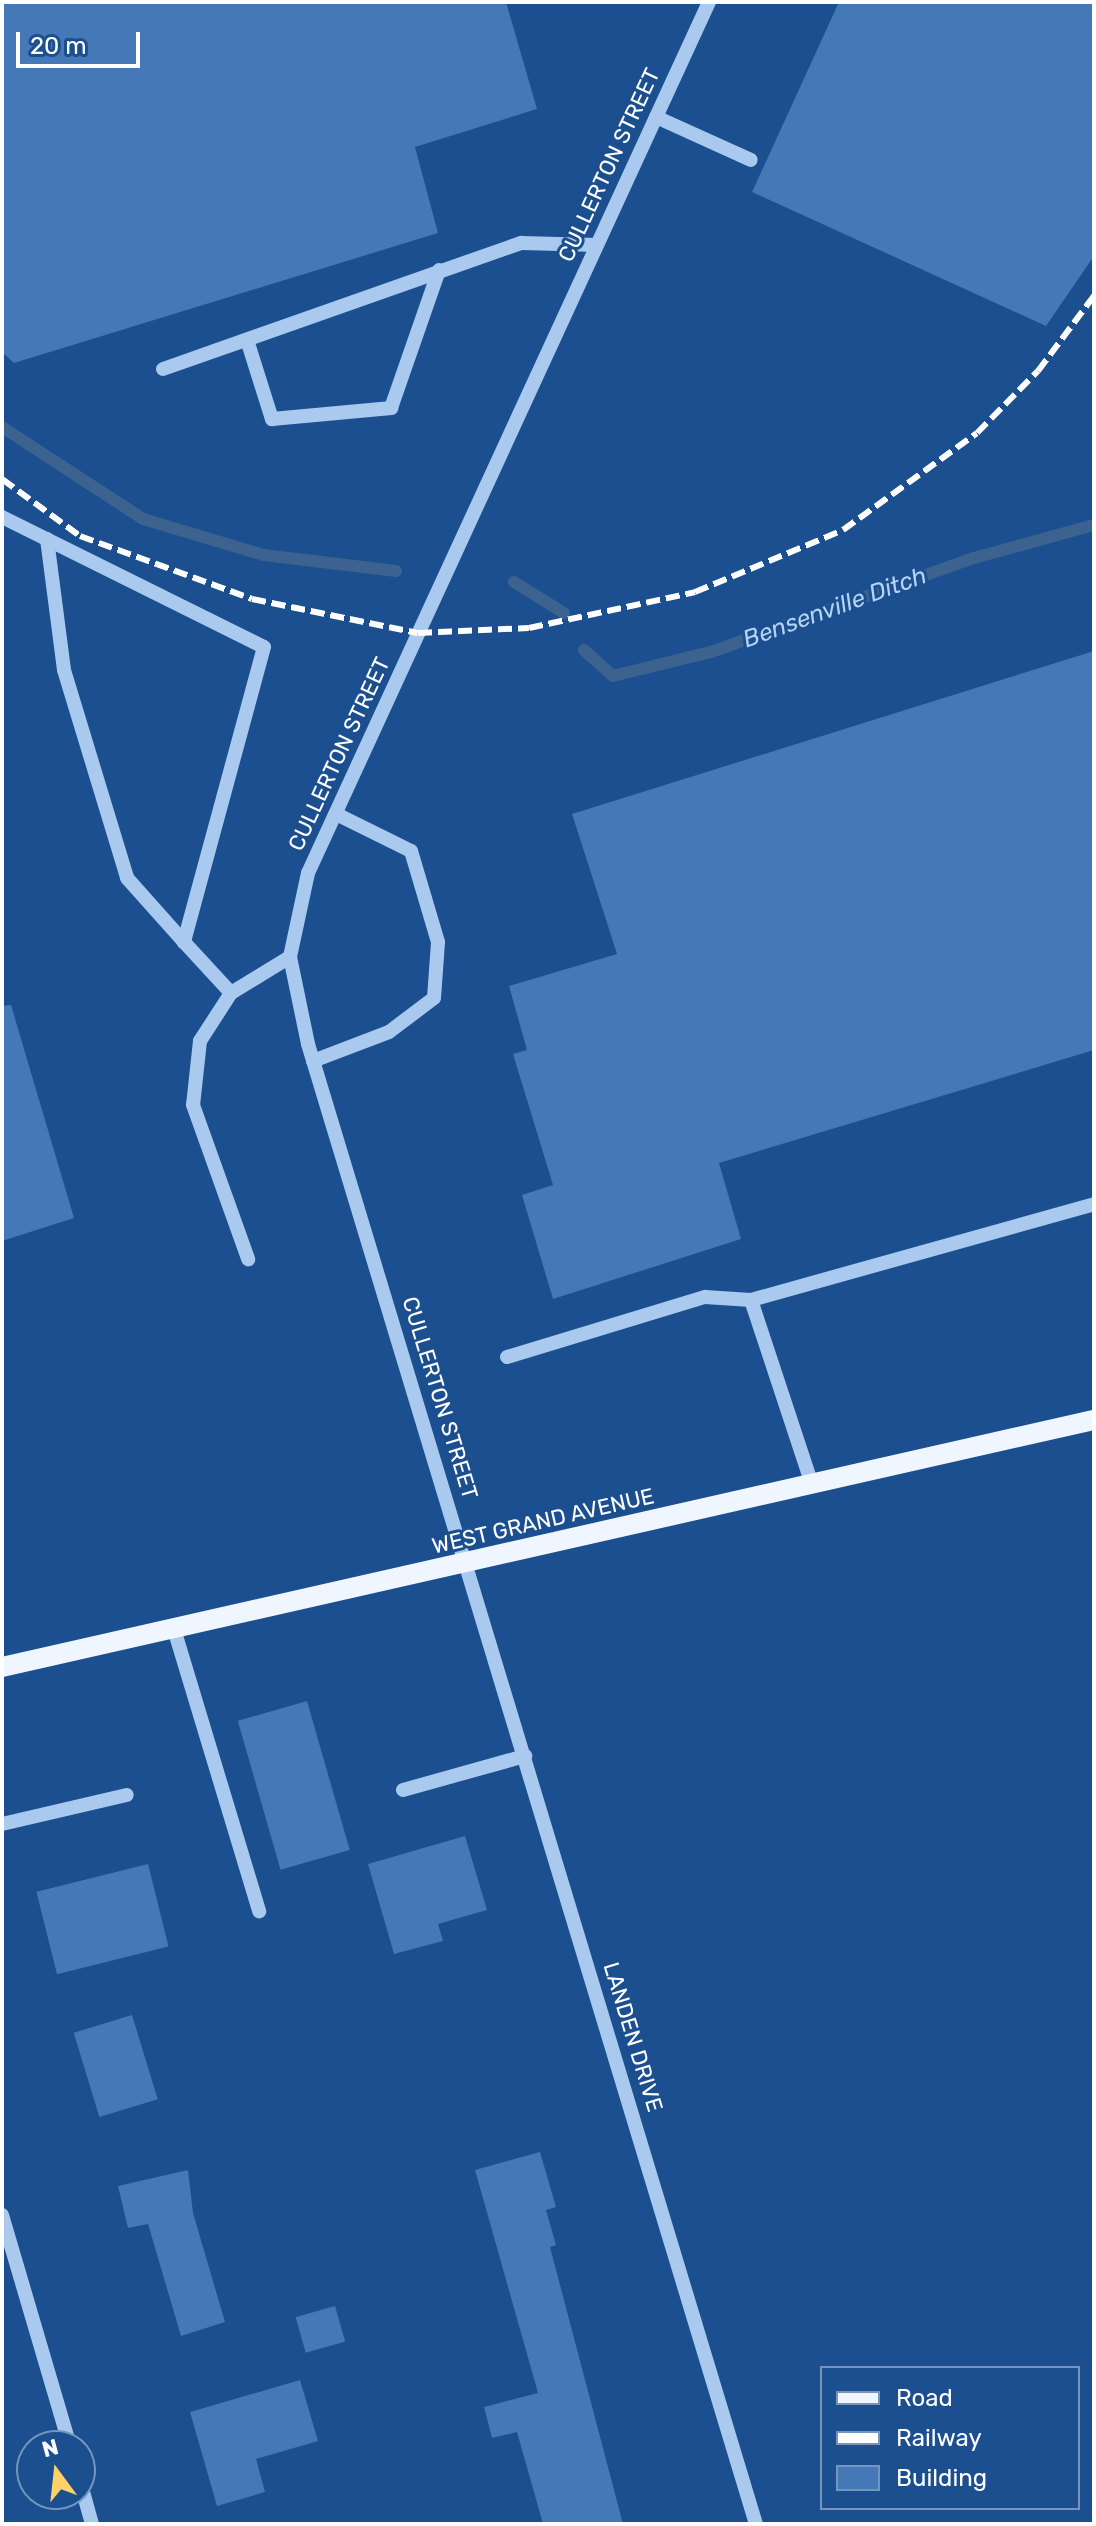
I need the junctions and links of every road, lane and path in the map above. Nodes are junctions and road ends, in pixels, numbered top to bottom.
1 (709, 2) edge
2 (656, 117) junction
3 (751, 160) dead end
4 (597, 245) junction
5 (439, 270) junction
6 (248, 343) junction
7 (163, 369) dead end
8 (2, 517) edge
9 (47, 539) junction
10 (336, 814) junction
11 (184, 942) junction
12 (290, 957) junction
13 (231, 993) junction
14 (313, 1061) junction
15 (1094, 1204) edge
16 (248, 1259) dead end
17 (751, 1300) junction
18 (507, 1357) dead end
19 (1094, 1420) edge
20 (812, 1484) junction
21 (468, 1563) junction
22 (174, 1629) junction
23 (2, 1667) edge
24 (525, 1756) junction
25 (403, 1790) dead end
26 (127, 1795) dead end
27 (2, 1824) edge
28 (259, 1911) dead end
29 (2, 2215) edge
30 (65, 2430) edge
31 (756, 2524) edge

1 - 2 street, CULLERTON STREET
2 - 3 street
2 - 4 street, CULLERTON STREET
4 - 5 street
4 - 10 street, CULLERTON STREET
5 - 6 street
5 - 6 street
6 - 7 street
8 - 9 street
9 - 11 street
9 - 11 street
10 - 12 street, CULLERTON STREET
10 - 14 street
11 - 13 street
12 - 13 street
12 - 14 street, CULLERTON STREET
13 - 16 street
14 - 21 street, CULLERTON STREET
15 - 17 street
17 - 18 street
17 - 20 street
19 - 20 main road, WEST GRAND AVENUE
20 - 21 main road, WEST GRAND AVENUE
21 - 22 main road, WEST GRAND AVENUE
21 - 24 street, LANDEN DRIVE
22 - 23 main road, WEST GRAND AVENUE
22 - 28 street
24 - 25 street
24 - 31 street, LANDEN DRIVE
26 - 27 street
29 - 30 street

